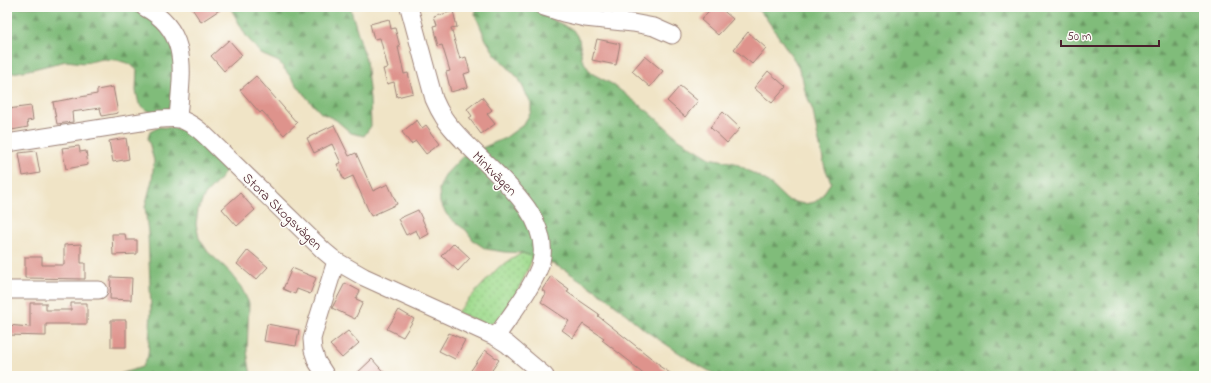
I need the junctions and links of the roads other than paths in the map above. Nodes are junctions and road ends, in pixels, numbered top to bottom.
1 (144, 7) edge
2 (409, 7) edge
3 (544, 7) edge
4 (672, 35) dead end
5 (178, 119) junction
6 (7, 143) edge
7 (336, 261) junction
8 (7, 290) edge
9 (99, 290) dead end
10 (496, 337) junction
11 (326, 376) edge
12 (545, 376) edge

1 - 5 street
2 - 10 street, Minkvägen
3 - 4 street
5 - 6 street, Stora Skogsvägen
5 - 7 street, Stora Skogsvägen
7 - 10 street, Stora Skogsvägen
7 - 11 street
8 - 9 street
10 - 12 street, Stora Skogsvägen

